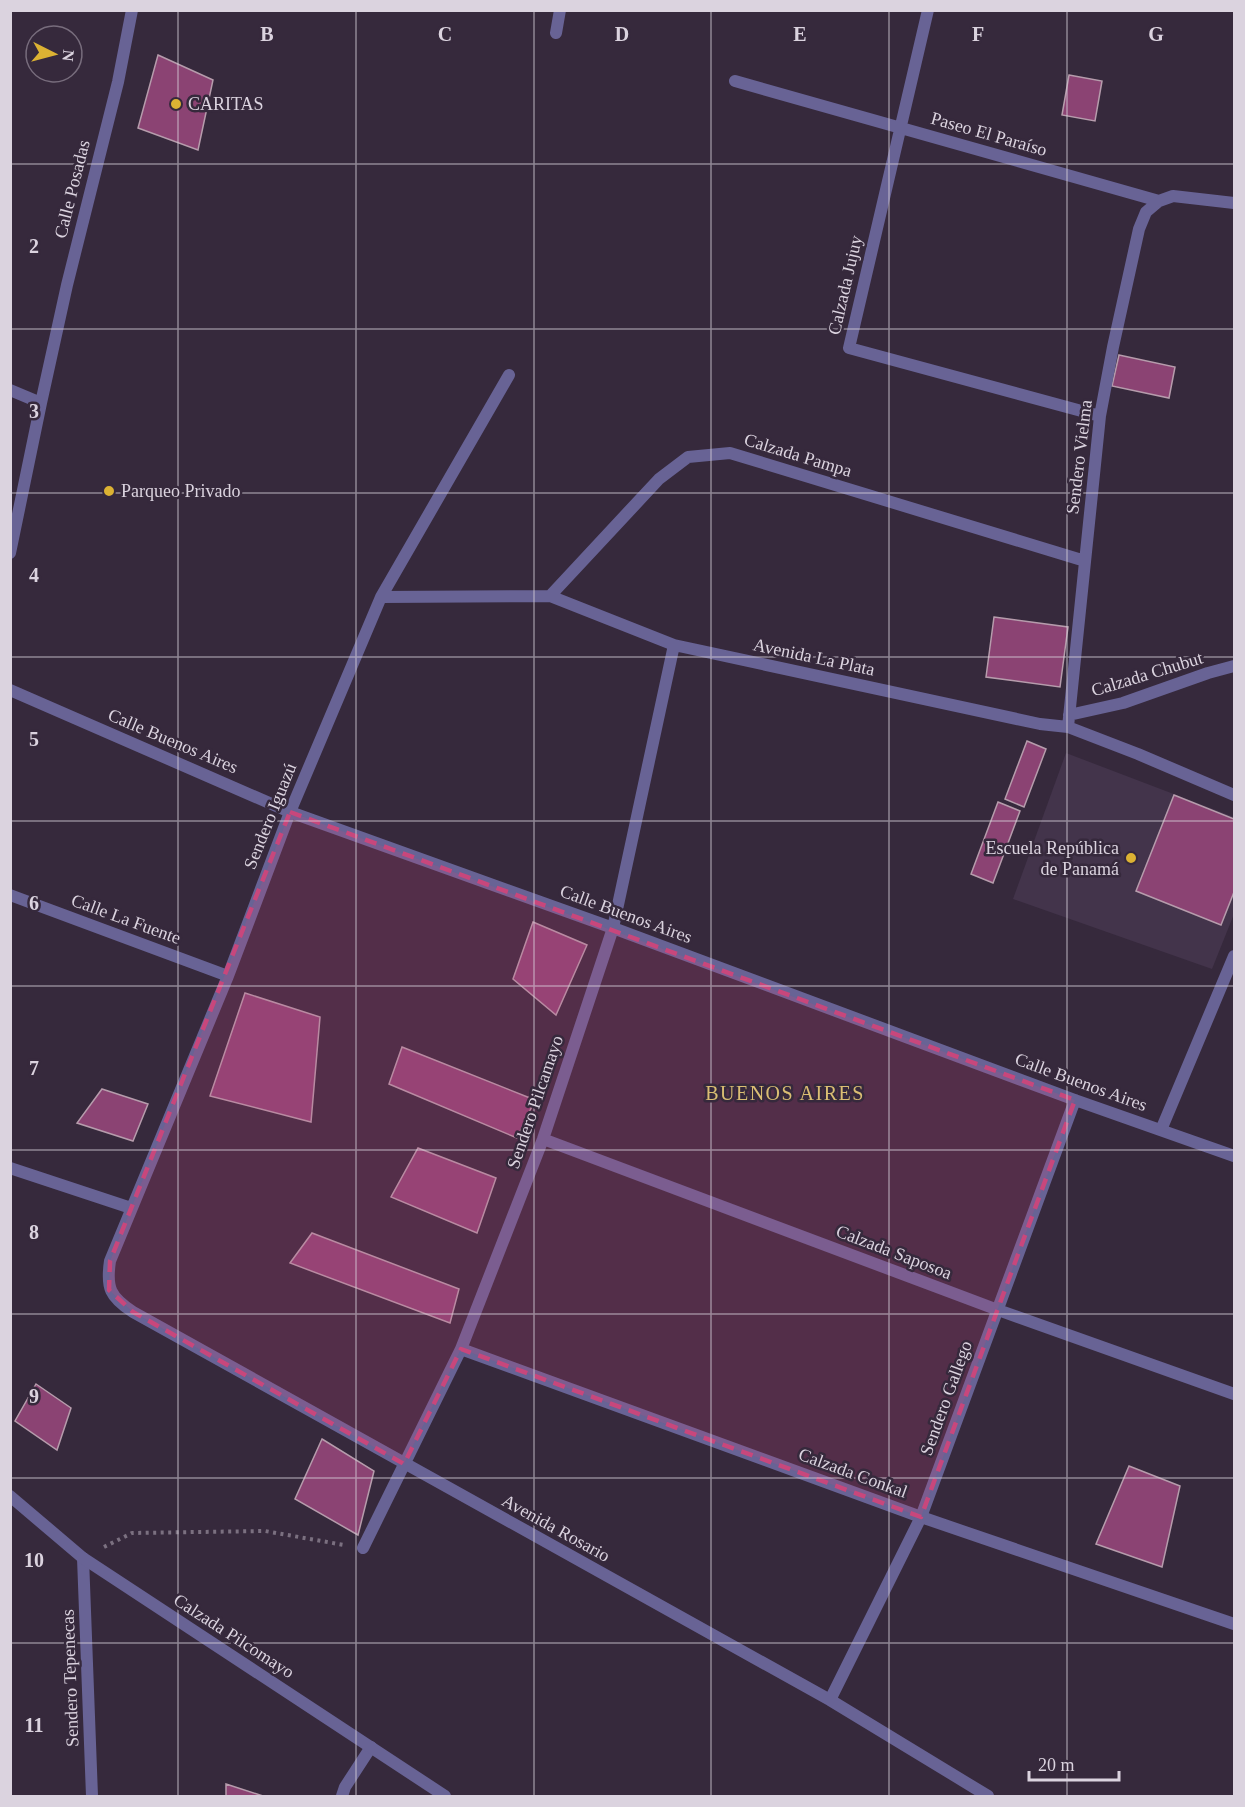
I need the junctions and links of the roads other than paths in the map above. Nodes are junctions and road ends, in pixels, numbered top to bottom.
1 (132, 10) edge
2 (560, 10) edge
3 (928, 10) edge
4 (556, 33) dead end
5 (735, 81) dead end
6 (900, 128) junction
7 (1159, 201) junction
8 (1234, 203) edge
9 (509, 375) dead end
10 (10, 390) edge
11 (41, 403) junction
12 (1101, 416) junction
13 (10, 553) edge
14 (1085, 561) junction
15 (550, 596) junction
16 (381, 597) junction
17 (674, 645) junction
18 (1234, 666) edge
19 (10, 690) edge
20 (1069, 721) junction
21 (1234, 795) edge
22 (290, 812) junction
23 (10, 895) edge
24 (613, 928) junction
25 (1234, 956) edge
26 (228, 976) junction
27 (1074, 1100) junction
28 (1161, 1130) junction
29 (543, 1139) junction
30 (1234, 1156) edge
31 (10, 1168) edge
32 (132, 1208) junction
33 (110, 1290) joint
34 (998, 1310) junction
35 (461, 1349) junction
36 (1234, 1394) edge
37 (404, 1464) junction
38 (10, 1496) edge
39 (921, 1517) junction
40 (363, 1548) road end
41 (83, 1558) junction
42 (1234, 1624) edge
43 (830, 1700) junction
44 (371, 1747) junction
45 (92, 1797) edge
46 (342, 1797) edge
47 (445, 1797) edge
48 (988, 1797) edge

1 - 11 street, Calle Posadas
2 - 4 street
3 - 6 street, Calzada Jujuy
5 - 6 street, Paseo El Paraíso
6 - 7 street, Paseo El Paraíso
6 - 12 street, Calzada Jujuy
7 - 8 street, Paseo El Paraíso
7 - 12 street, Sendero Vielma
9 - 16 street, Sendero Iguazú
10 - 11 street
11 - 13 street, Calle Posadas
12 - 14 street, Sendero Vielma
14 - 15 street, Calzada Pampa
14 - 20 street, Sendero Vielma
15 - 16 street, Avenida La Plata
15 - 17 street, Avenida La Plata
16 - 22 street, Sendero Iguazú
17 - 20 street, Avenida La Plata
17 - 24 street, Sendero Pilcamayo
18 - 20 street, Calzada Chubut
19 - 22 street, Calle Buenos Aires
20 - 21 street, Avenida La Plata
22 - 24 street, Calle Buenos Aires
22 - 26 street, Sendero Iguazú
23 - 26 street, Calle La Fuente
24 - 27 street, Calle Buenos Aires
24 - 29 street, Sendero Pilcamayo
25 - 28 street
26 - 32 street, Sendero Iguazú
27 - 28 street, Calle Buenos Aires
27 - 34 street, Sendero Gallego
28 - 30 street, Calle Buenos Aires
29 - 34 street, Calzada Saposoa
29 - 35 street, Sendero Pilcamayo
31 - 32 street
32 - 33 street, Sendero Iguazú
33 - 37 street, Avenida Rosario
34 - 36 street, Calzada Saposoa
34 - 39 street, Sendero Gallego
35 - 37 street, Sendero Pilcamayo
35 - 39 street, Calzada Conkal
37 - 40 street, Sendero Pilcamayo
37 - 43 street, Avenida Rosario
38 - 41 street, Calzada Pilcomayo
39 - 42 street, Calzada Conkal
39 - 43 street, Sendero Gallego
41 - 44 street, Calzada Pilcomayo
41 - 45 street, Sendero Tepenecas
43 - 48 street, Avenida Rosario
44 - 46 street
44 - 47 street, Calzada Pilcomayo

